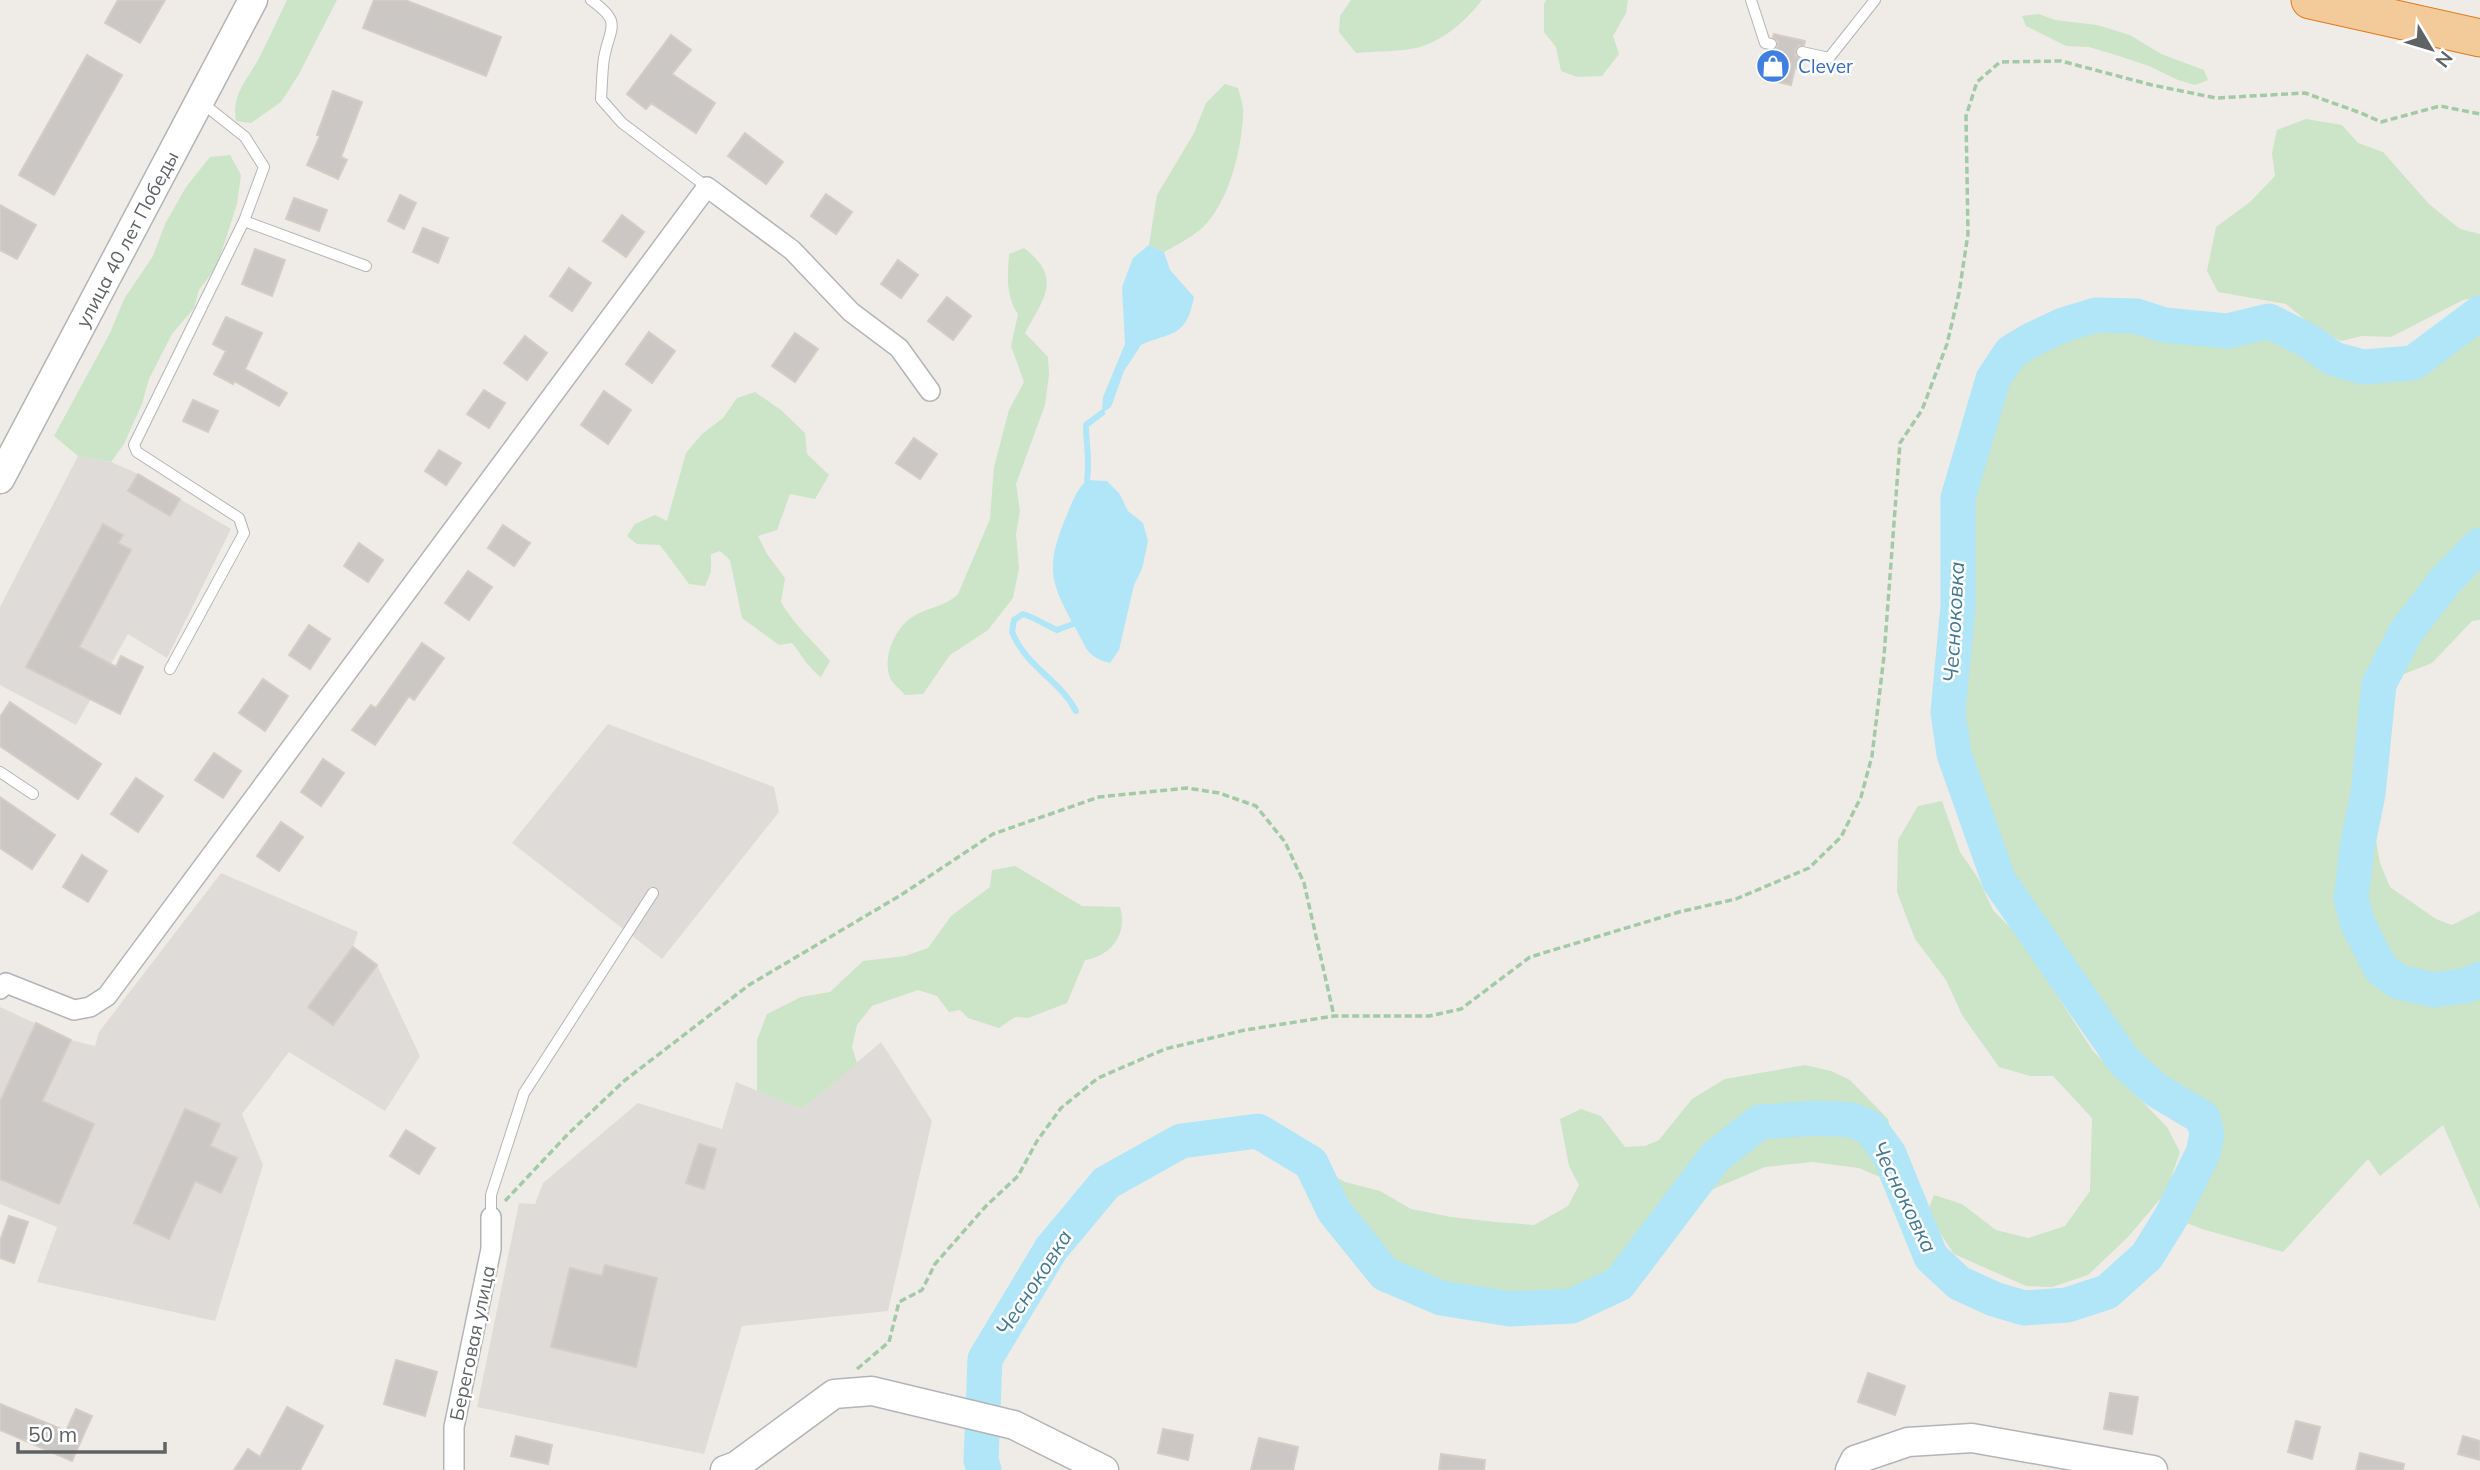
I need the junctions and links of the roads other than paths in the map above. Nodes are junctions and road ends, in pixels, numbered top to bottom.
1 (253, 0) edge
2 (591, 0) edge
3 (1751, 0) edge
4 (1875, 0) edge
5 (2310, 0) edge
6 (2480, 38) edge
7 (1771, 44) dead end
8 (1802, 52) dead end
9 (200, 102) junction
10 (706, 187) junction
11 (244, 221) junction
12 (366, 266) dead end
13 (930, 391) dead end
14 (0, 479) edge
15 (170, 668) dead end
16 (0, 772) edge
17 (33, 794) dead end
18 (653, 893) dead end
19 (0, 989) edge
20 (491, 1217) joint
21 (454, 1470) edge
22 (725, 1470) edge
23 (1104, 1470) edge
24 (1850, 1470) edge
25 (2153, 1470) edge

1 - 9 street, улица 40 лет Победы
2 - 10 lane
3 - 7 lane
4 - 8 lane
5 - 6 highway
9 - 11 lane
9 - 14 street, улица 40 лет Победы
10 - 13 street
10 - 19 street
11 - 12 lane
11 - 15 lane
16 - 17 lane
18 - 20 lane
20 - 21 street, Береговая улица
22 - 23 street
24 - 25 street

